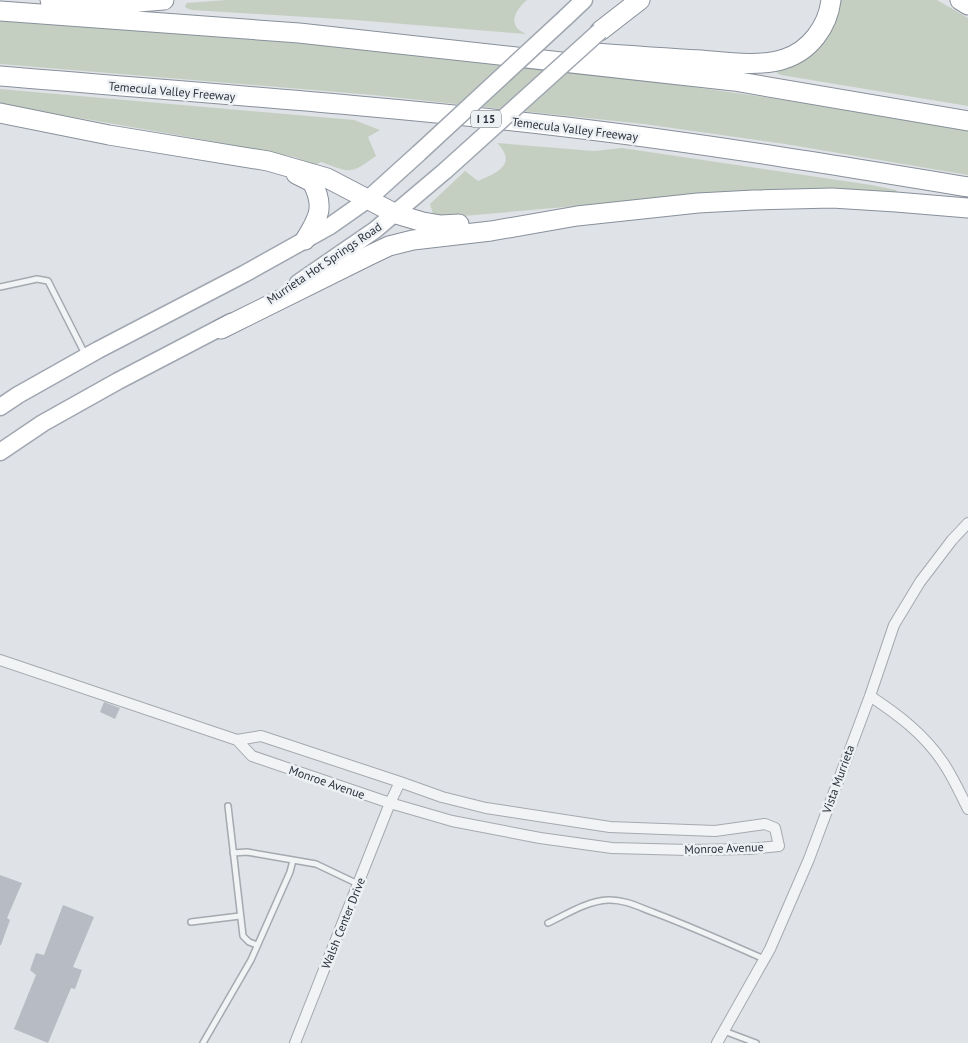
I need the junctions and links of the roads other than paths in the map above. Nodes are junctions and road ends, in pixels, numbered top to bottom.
1 (50, 0) edge
2 (164, 0) edge
3 (584, 0) edge
4 (631, 0) edge
5 (640, 0) edge
6 (831, 0) edge
7 (960, 0) edge
8 (968, 5) edge
9 (0, 11) edge
10 (600, 31) junction
11 (299, 33) junction
12 (0, 76) edge
13 (0, 114) edge
14 (968, 121) edge
15 (268, 161) junction
16 (968, 187) edge
17 (366, 200) junction
18 (968, 208) edge
19 (396, 214) junction
20 (577, 216) junction
21 (305, 240) junction
22 (0, 287) edge
23 (221, 329) junction
24 (86, 356) junction
25 (0, 407) edge
26 (0, 452) edge
27 (968, 522) edge
28 (0, 660) edge
29 (870, 696) junction
30 (237, 740) junction
31 (400, 782) junction
32 (390, 803) junction
33 (228, 806) dead end
34 (968, 809) edge
35 (233, 853) junction
36 (293, 860) junction
37 (358, 884) junction
38 (240, 916) junction
39 (191, 922) dead end
40 (548, 922) dead end
41 (257, 945) junction
42 (764, 959) junction
43 (724, 1031) junction
44 (203, 1043) edge
45 (295, 1043) edge
46 (717, 1043) edge
47 (756, 1043) edge

1 - 2 highway
3 - 17 main road, bridge
4 - 10 main road, Murrieta Hot Springs Road
5 - 10 highway
6 - 11 highway
7 - 8 highway
9 - 11 highway
10 - 19 main road, Murrieta Hot Springs Road, bridge
11 - 14 highway
12 - 16 highway, Temecula Valley Freeway / I 15
13 - 15 highway
15 - 17 highway
15 - 21 highway
17 - 19 highway
17 - 21 main road
18 - 20 highway
19 - 20 highway
19 - 23 main road, Murrieta Hot Springs Road
20 - 23 highway
21 - 24 main road
22 - 24 lane
23 - 26 main road, Murrieta Hot Springs Road
24 - 25 main road
27 - 29 street, Vista Murrieta
28 - 30 street, Monroe Avenue
29 - 34 street
29 - 42 street, Vista Murrieta
30 - 31 street, Monroe Avenue
30 - 32 street, Monroe Avenue
31 - 32 street, Walsh Center Drive
31 - 32 street, Monroe Avenue
32 - 37 street, Walsh Center Drive
33 - 35 lane
35 - 36 lane
35 - 38 lane
36 - 37 lane
36 - 41 lane
37 - 45 street, Walsh Center Drive
38 - 39 lane
38 - 41 lane
40 - 42 lane
41 - 44 lane
42 - 43 street, Vista Murrieta
43 - 46 street, Vista Murrieta
43 - 47 lane

